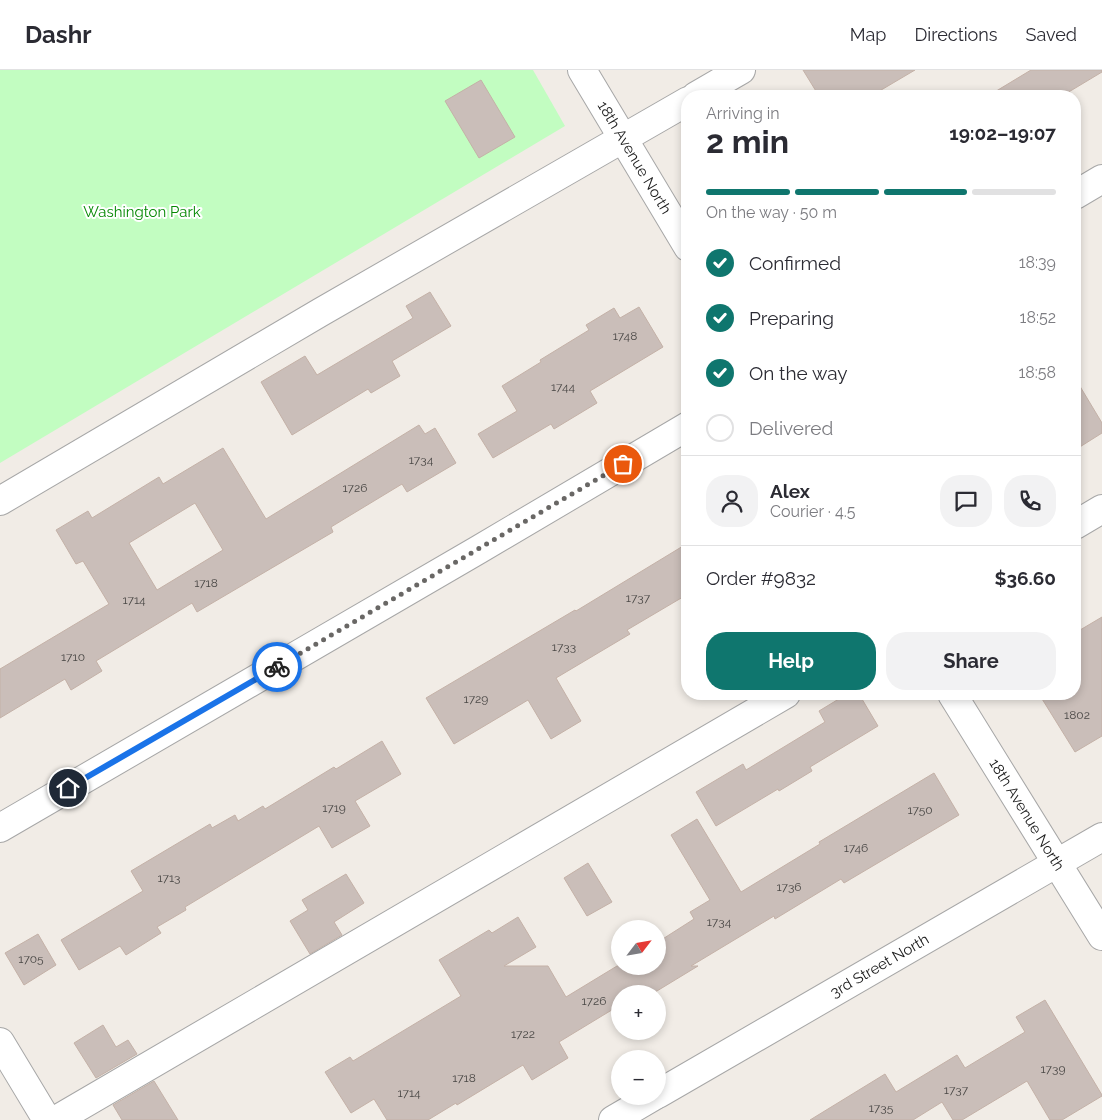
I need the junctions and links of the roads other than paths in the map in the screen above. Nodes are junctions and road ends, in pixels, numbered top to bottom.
1 (582, 70) edge
2 (741, 70) edge
3 (706, 90) edge
4 (681, 105) edge
5 (622, 139) junction
6 (1102, 179) edge
7 (1081, 192) edge
8 (681, 236) edge
9 (681, 430) edge
10 (0, 501) edge
11 (1102, 509) edge
12 (1081, 521) edge
13 (776, 700) edge
14 (956, 700) edge
15 (0, 828) edge
16 (1102, 837) edge
17 (1057, 863) junction
18 (1102, 936) edge
19 (0, 1042) edge
20 (666, 1089) edge
21 (639, 1105) edge
22 (47, 1120) edge
23 (56, 1120) edge
24 (613, 1120) edge

1 - 5 street, 18th Avenue North
2 - 3 street
4 - 5 street
5 - 8 street, 18th Avenue North
5 - 10 street
6 - 7 street
9 - 15 street
11 - 12 street
13 - 23 street
14 - 17 street, 18th Avenue North
16 - 17 street, 3rd Street North
17 - 18 street, 18th Avenue North
17 - 20 street, 3rd Street North
19 - 22 street
21 - 24 street, 3rd Street North

